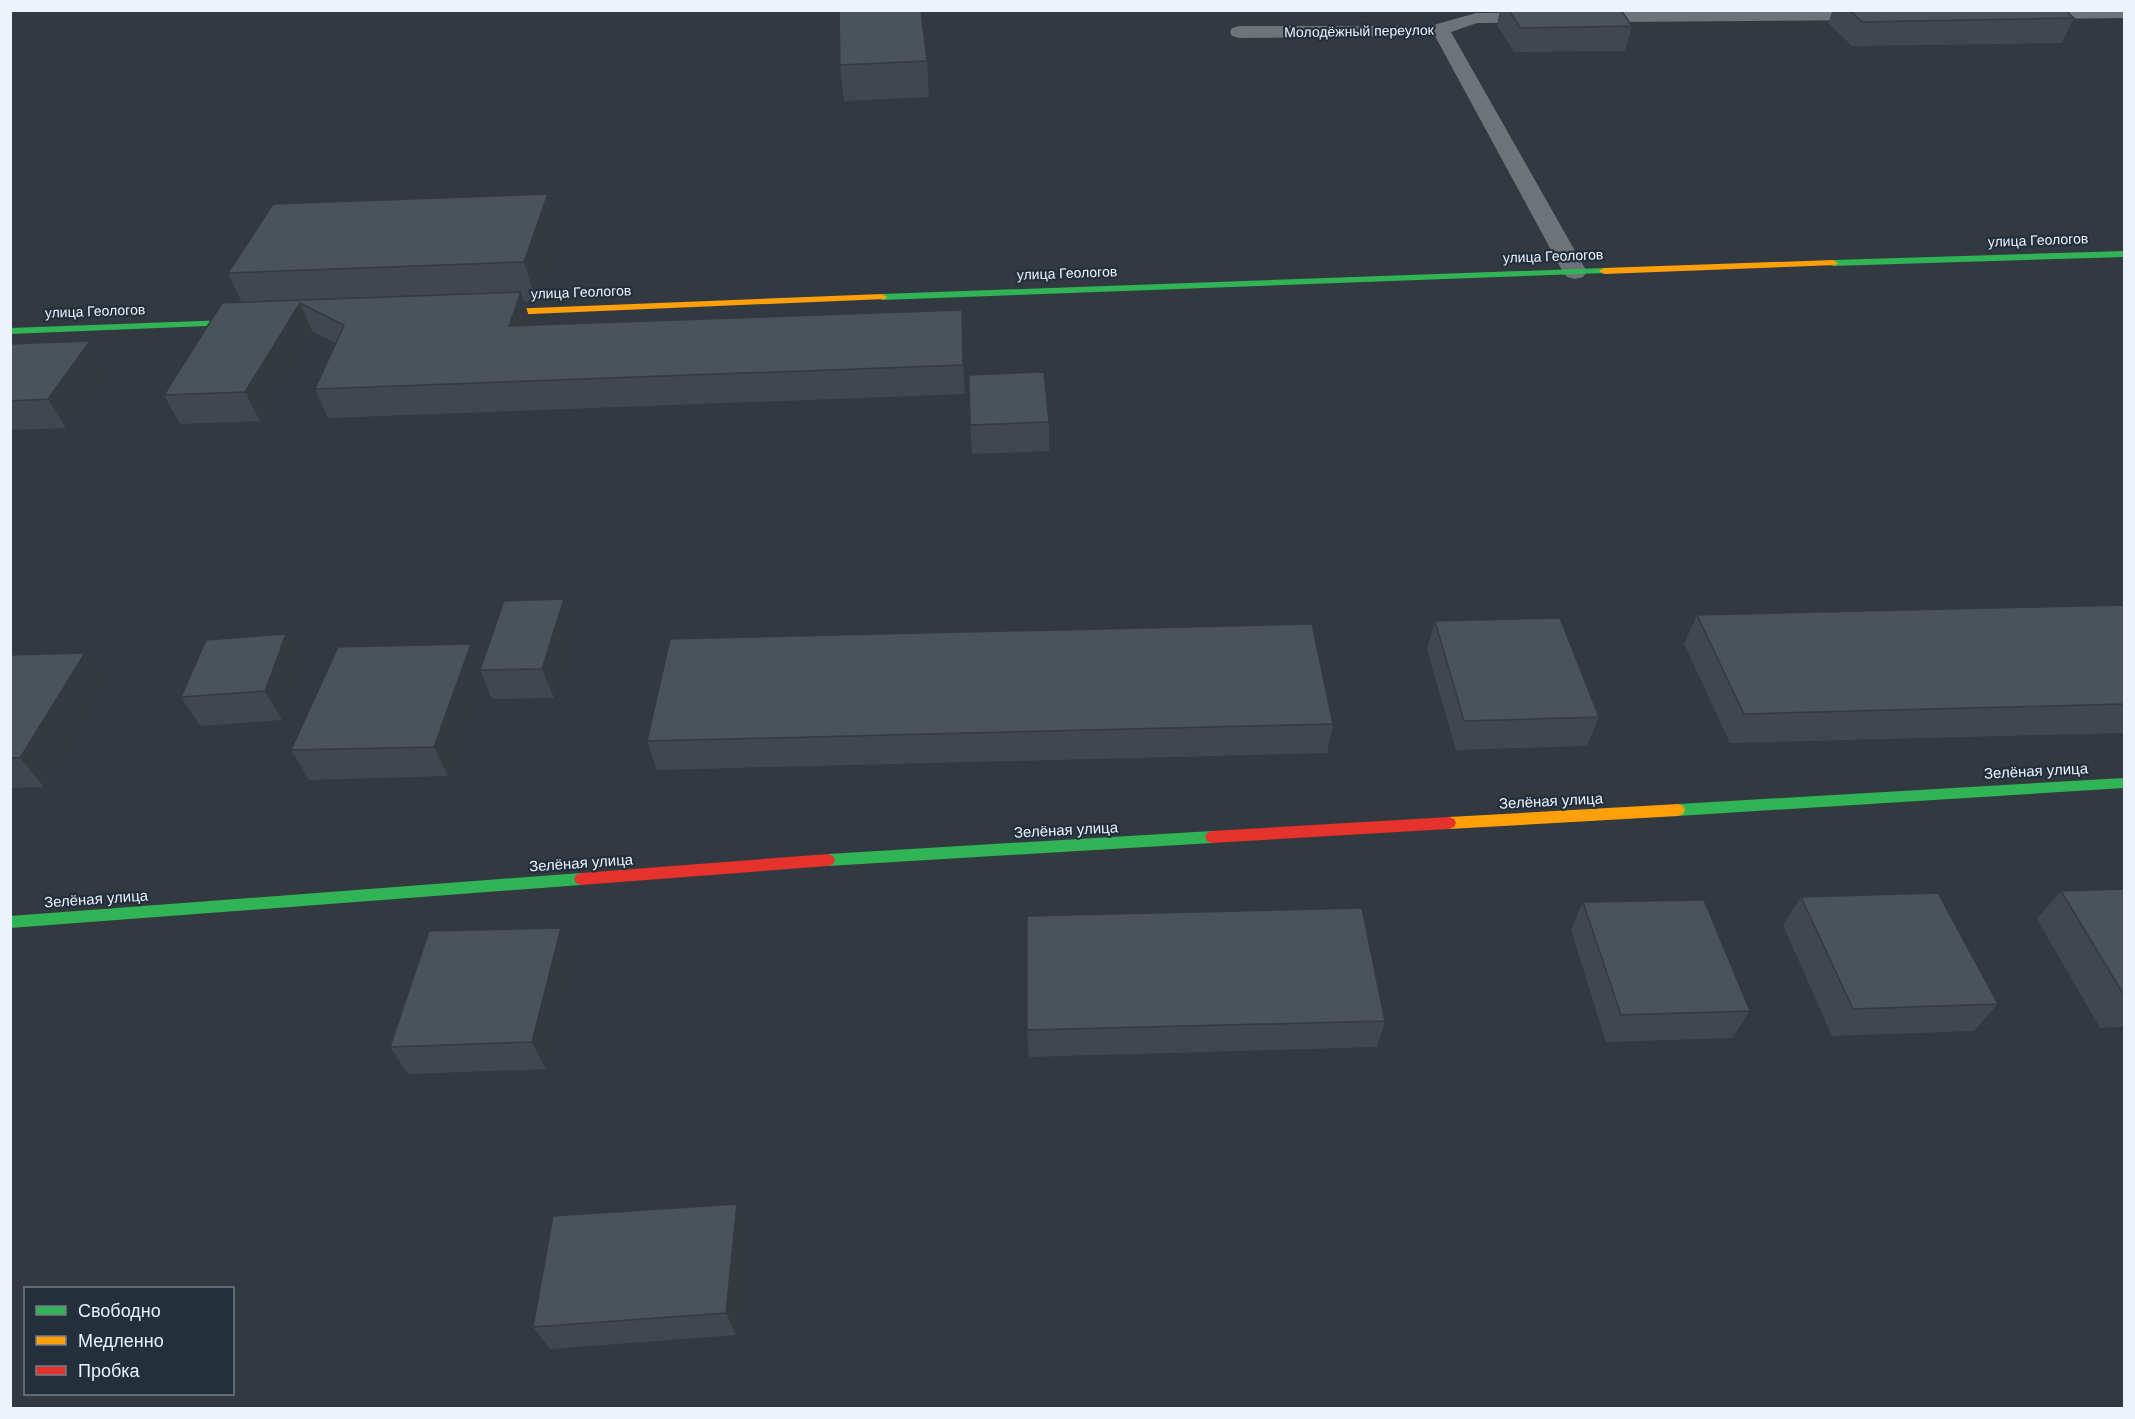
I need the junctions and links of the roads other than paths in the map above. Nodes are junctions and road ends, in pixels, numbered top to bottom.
1 (2124, 13) edge
2 (2007, 14) edge
3 (1901, 15) edge
4 (1464, 16) edge
5 (1441, 30) junction
6 (1239, 32) dead end
7 (2124, 254) edge
8 (1575, 272) junction
9 (463, 314) edge
10 (273, 321) edge
11 (10, 331) edge
12 (2124, 783) edge
13 (10, 922) edge

1 - 2 street
3 - 4 street, Молодёжный переулок
4 - 5 street, Молодёжный переулок
5 - 6 street, Молодёжный переулок
5 - 8 street
7 - 8 street, улица Геологов
8 - 9 street, улица Геологов
10 - 11 street, улица Геологов
12 - 13 street, Зелёная улица

